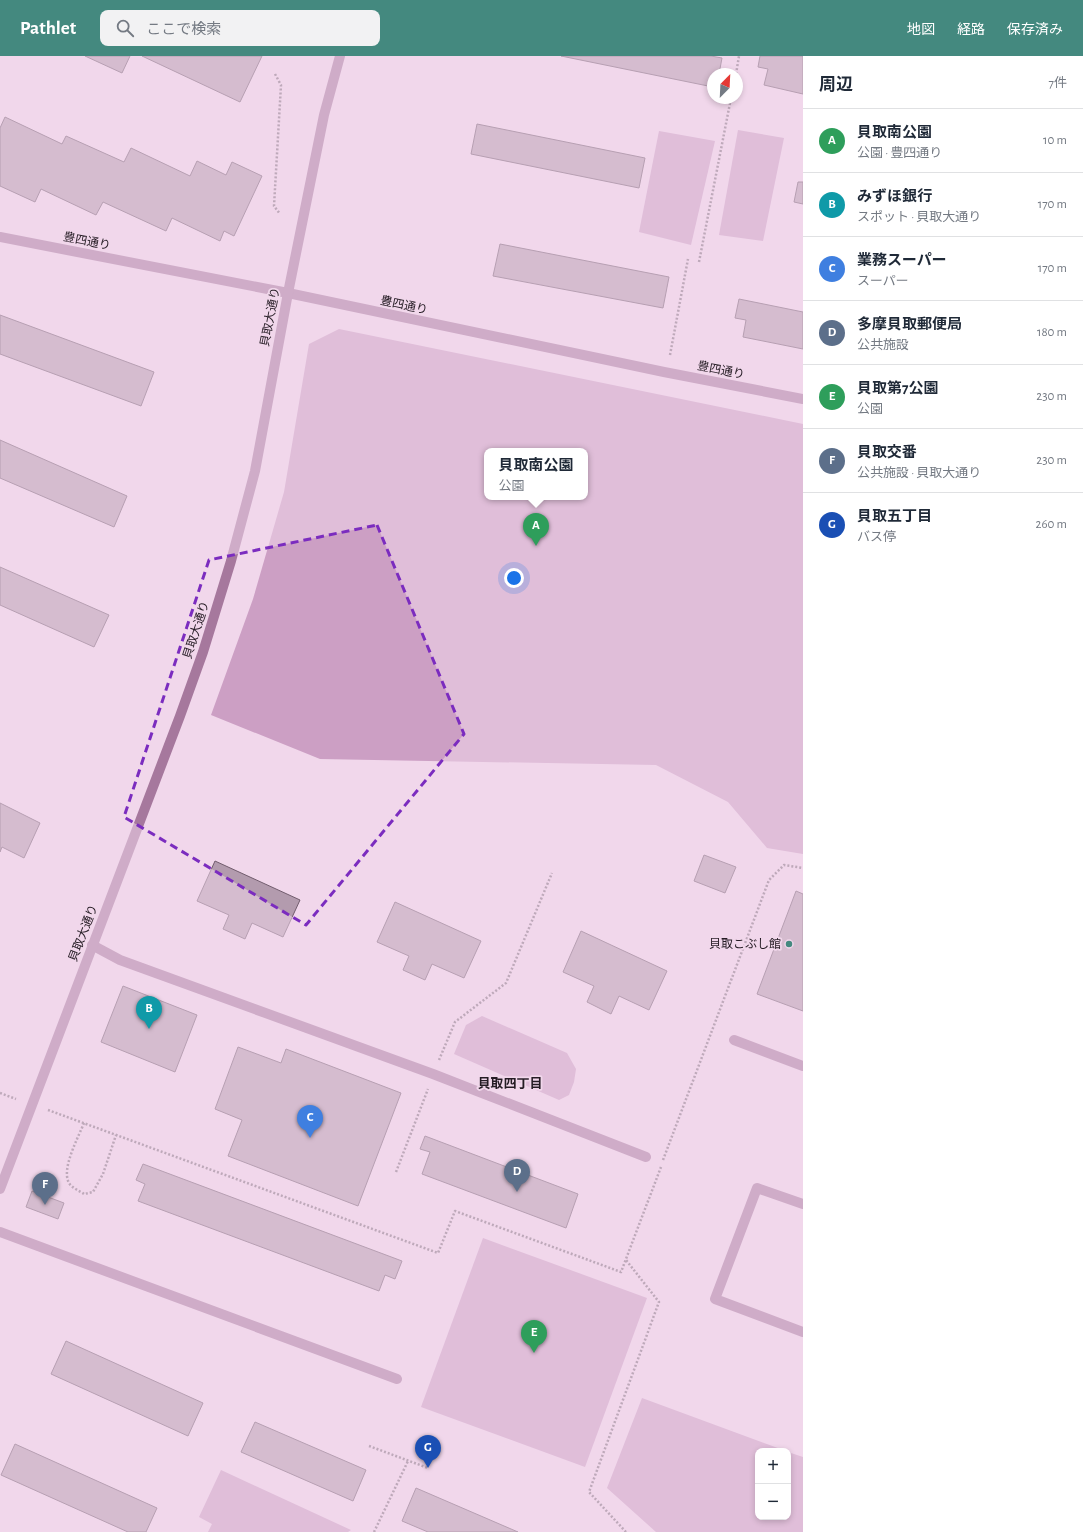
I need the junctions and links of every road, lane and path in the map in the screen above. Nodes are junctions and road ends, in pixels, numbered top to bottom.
1 (340, 56) edge
2 (739, 56) edge
3 (737, 68) edge
4 (275, 74) dead end
5 (730, 104) edge
6 (280, 214) dead end
7 (0, 237) edge
8 (688, 260) dead end
9 (699, 262) dead end
10 (288, 293) junction
11 (670, 355) dead end
12 (803, 399) edge
13 (803, 868) edge
14 (552, 873) dead end
15 (92, 945) junction
16 (734, 1040) dead end
17 (803, 1066) edge
18 (434, 1074) junction
19 (0, 1093) edge
20 (21, 1101) dead end
21 (42, 1108) dead end
22 (84, 1123) junction
23 (116, 1135) junction
24 (646, 1157) dead end
25 (396, 1172) dead end
26 (0, 1189) edge
27 (803, 1204) edge
28 (0, 1232) edge
29 (626, 1260) junction
30 (803, 1332) edge
31 (397, 1379) dead end
32 (369, 1446) dead end
33 (408, 1461) junction
34 (428, 1468) dead end
35 (374, 1532) edge
36 (626, 1532) edge

1 - 10 street, 貝取大通り
2 - 3 path
4 - 6 path
5 - 9 path
7 - 10 street, 豊四通り
8 - 11 path
10 - 12 street, 豊四通り
10 - 15 street, 貝取大通り
13 - 29 path
14 - 18 path
15 - 18 street
15 - 26 street, 貝取大通り
16 - 17 street
18 - 24 street
18 - 25 path
19 - 20 path
21 - 22 path
22 - 23 path
22 - 23 path
23 - 29 path
27 - 30 street
28 - 31 street
29 - 36 path
32 - 33 path
33 - 34 path
33 - 35 path

